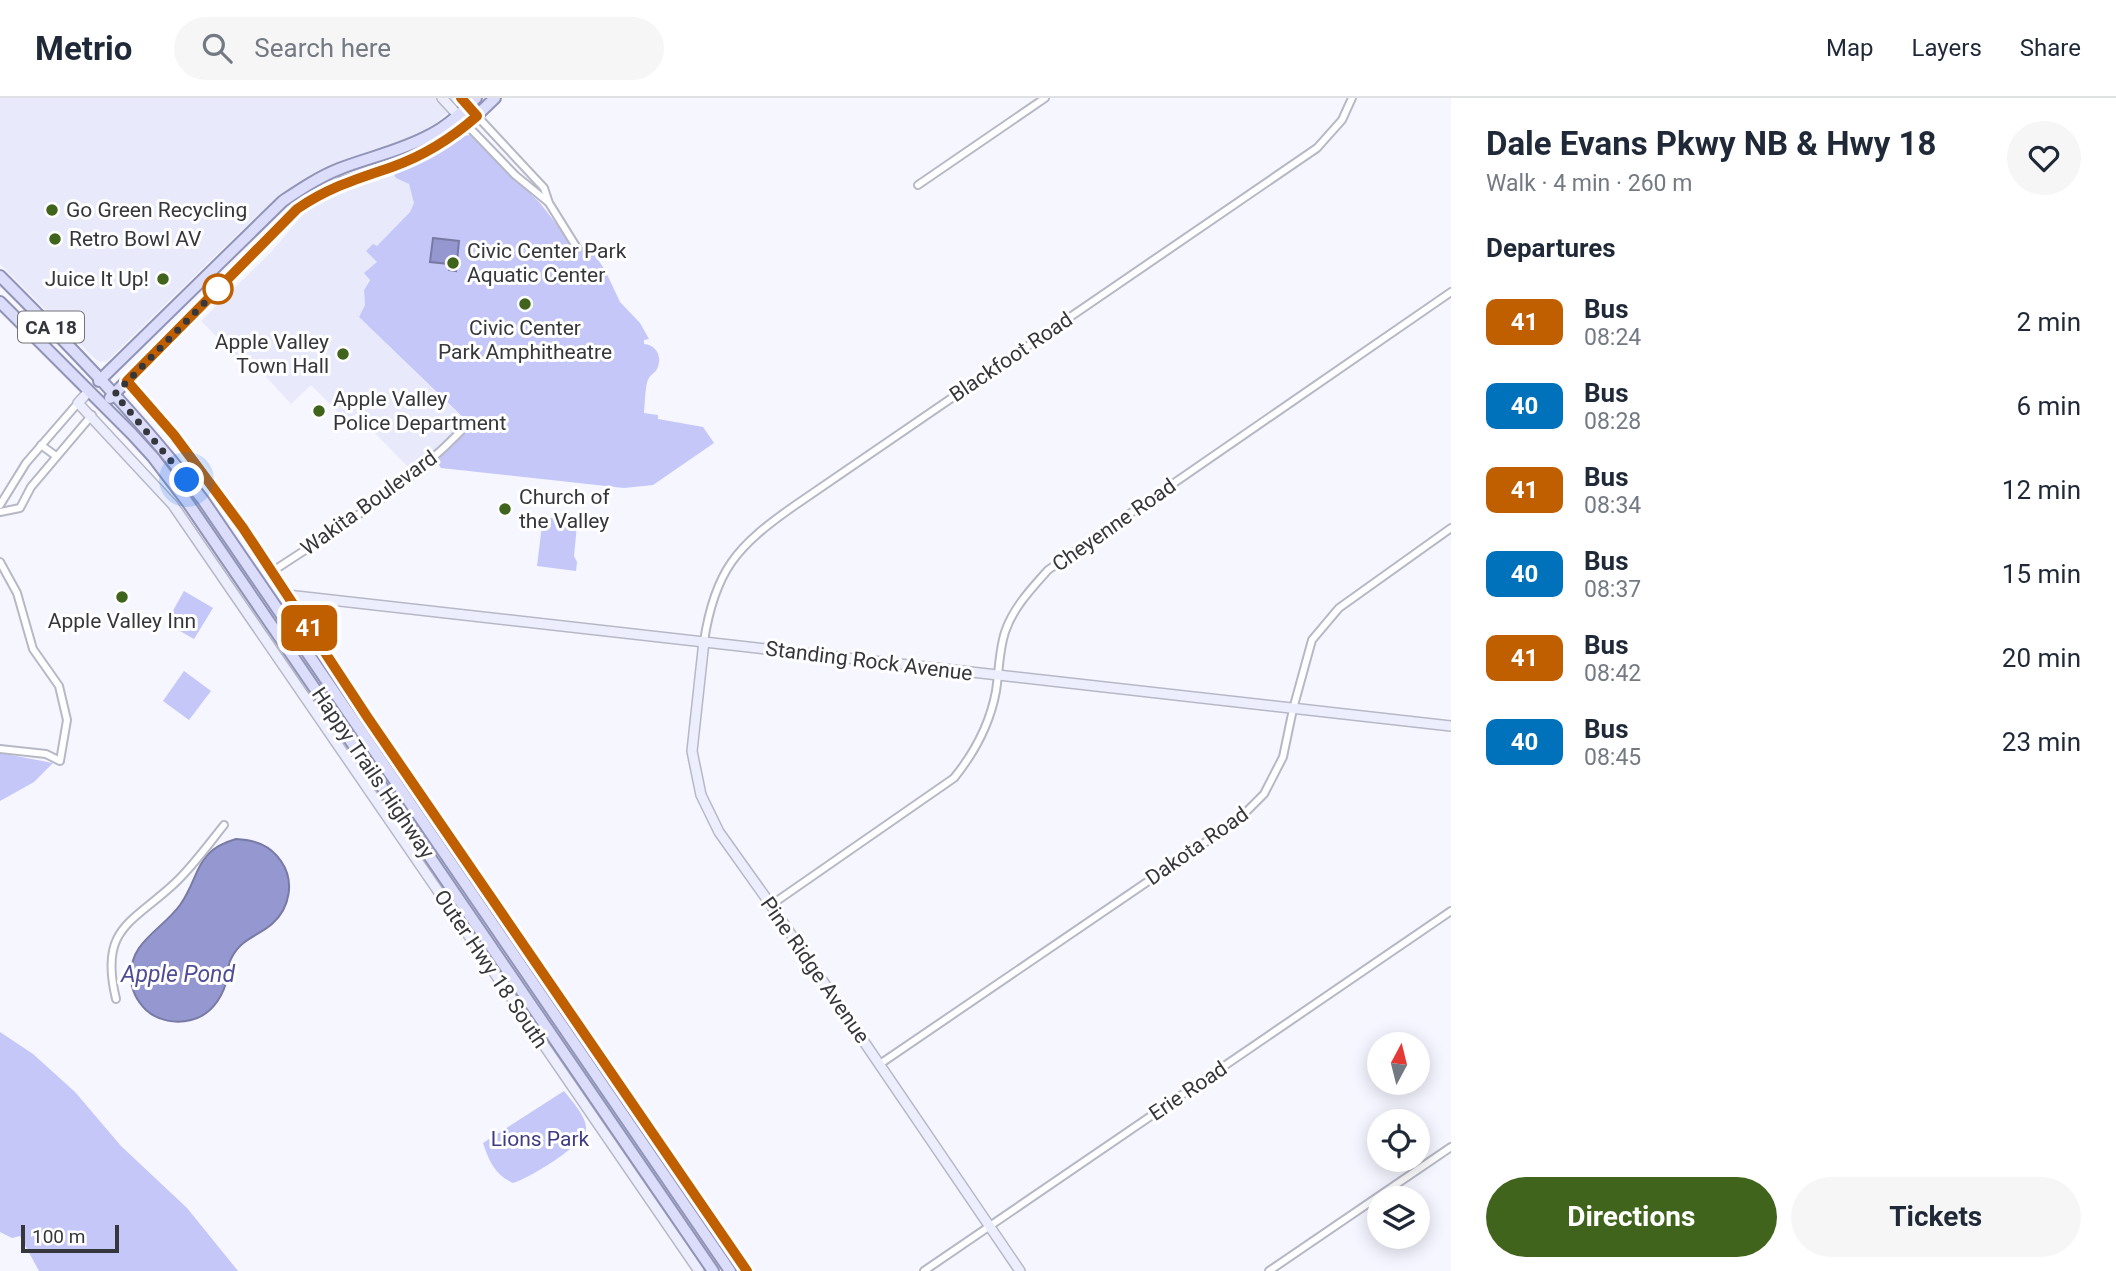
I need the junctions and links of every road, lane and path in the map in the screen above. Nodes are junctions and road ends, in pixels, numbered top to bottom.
1 (442, 98) edge
2 (495, 98) edge
3 (1045, 98) edge
4 (1352, 98) edge
5 (468, 101) edge
6 (458, 116) junction
7 (477, 116) junction
8 (467, 125) junction
9 (918, 185) dead end
10 (549, 203) junction
11 (576, 248) dead end
12 (0, 276) edge
13 (1451, 292) edge
14 (0, 302) edge
15 (102, 378) junction
16 (127, 381) junction
17 (89, 391) junction
18 (115, 394) junction
19 (78, 402) junction
20 (103, 405) junction
21 (92, 415) junction
22 (461, 431) dead end
23 (41, 445) junction
24 (56, 456) junction
25 (0, 505) edge
26 (0, 512) edge
27 (1451, 528) edge
28 (0, 562) edge
29 (273, 571) junction
30 (287, 594) junction
31 (704, 641) junction
32 (998, 676) junction
33 (1293, 709) junction
34 (1451, 726) edge
35 (0, 748) edge
36 (224, 825) dead end
37 (771, 905) junction
38 (1451, 911) edge
39 (116, 999) dead end
40 (880, 1064) junction
41 (1451, 1147) edge
42 (990, 1226) junction
43 (699, 1271) edge
44 (713, 1271) edge
45 (730, 1271) edge
46 (747, 1271) edge
47 (924, 1271) edge
48 (1020, 1271) edge
49 (1269, 1271) edge

1 - 6 street
2 - 7 main road
3 - 9 street
4 - 31 street, Blackfoot Road
5 - 6 main road
5 - 7 street
6 - 8 street
6 - 15 main road
7 - 8 main road
7 - 10 street
8 - 10 street
8 - 16 main road
10 - 11 street
12 - 15 main road, Happy Trails Highway / CA 18
13 - 32 street, Cheyenne Road
14 - 17 main road, Happy Trails Highway / CA 18
15 - 17 main road
15 - 18 main road, Happy Trails Highway / CA 18
16 - 18 main road
16 - 29 street
17 - 19 street
17 - 20 main road, Happy Trails Highway / CA 18
18 - 20 main road
18 - 45 main road, Happy Trails Highway / CA 18
19 - 21 street, Outer Hwy 18 South
19 - 23 street
20 - 21 street
20 - 44 main road, Happy Trails Highway / CA 18
21 - 24 street
21 - 43 street, Outer Hwy 18 South
22 - 29 street, Wakita Boulevard
23 - 24 street
23 - 25 street
24 - 26 street
27 - 33 street, Dakota Road
28 - 35 street
29 - 30 street
30 - 31 street, Standing Rock Avenue
30 - 46 street
31 - 32 street, Standing Rock Avenue
31 - 37 street, Pine Ridge Avenue
32 - 33 street, Standing Rock Avenue
32 - 37 street, Cheyenne Road
33 - 34 street, Standing Rock Avenue
33 - 40 street, Dakota Road
36 - 39 street
37 - 40 street, Pine Ridge Avenue
38 - 42 street, Erie Road
40 - 42 street, Pine Ridge Avenue
41 - 49 street
42 - 47 street, Erie Road
42 - 48 street, Pine Ridge Avenue

